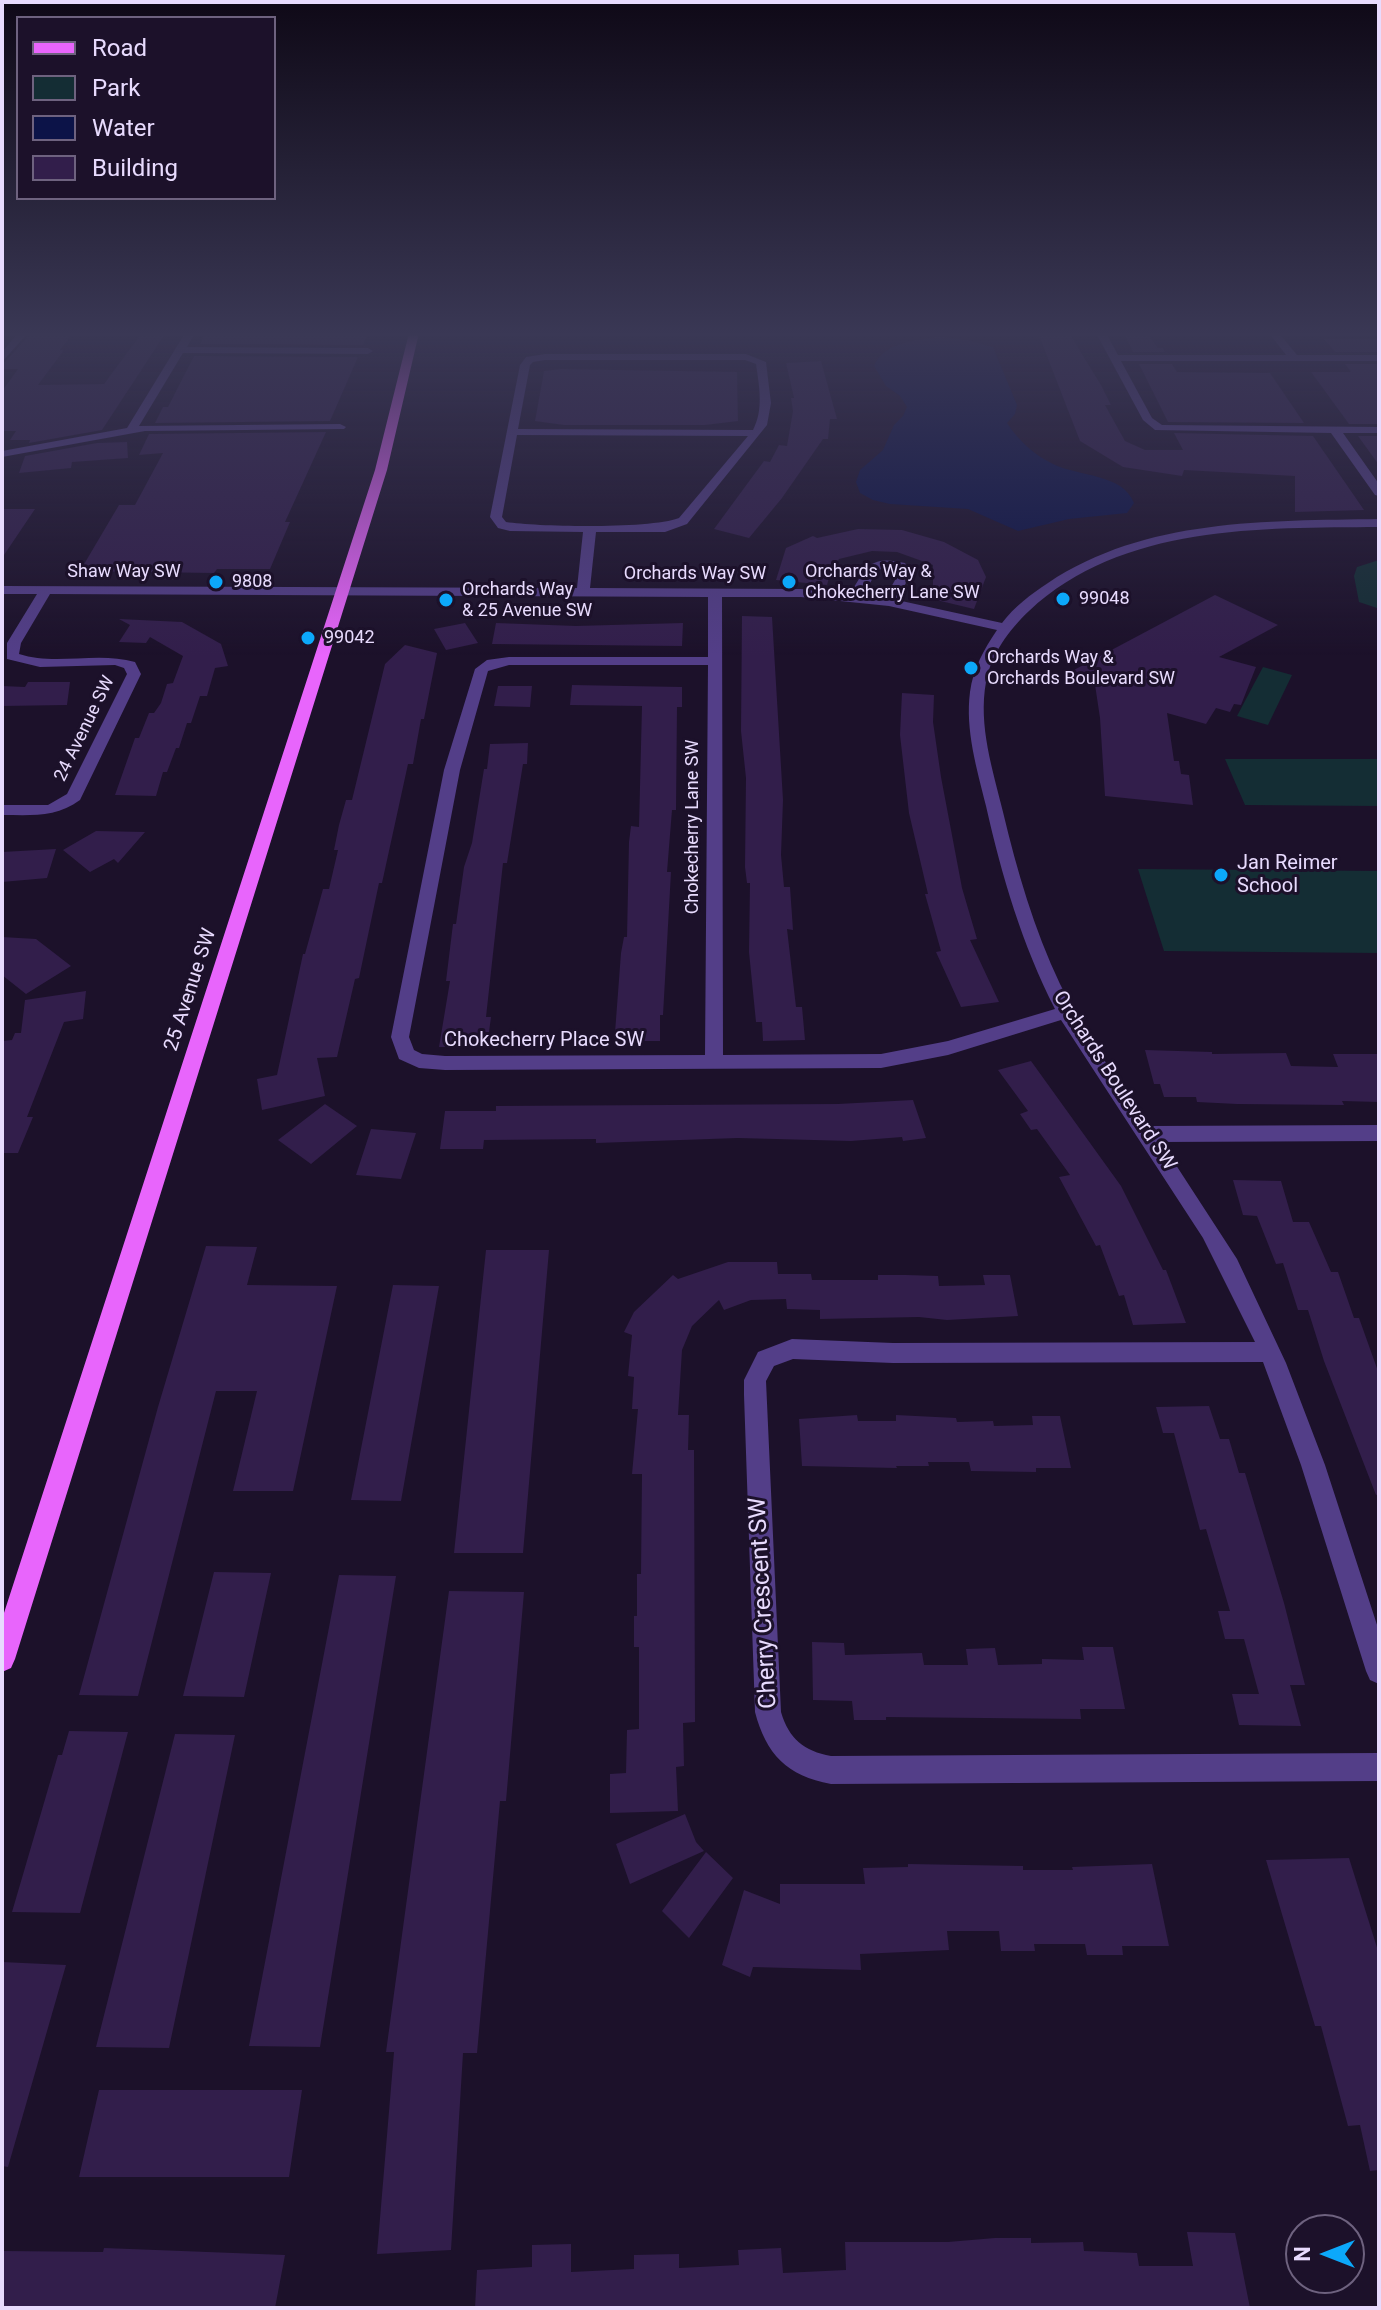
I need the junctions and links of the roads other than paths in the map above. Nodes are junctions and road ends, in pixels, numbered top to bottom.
1 (73, 441) edge
2 (388, 441) edge
3 (511, 441) edge
4 (749, 441) edge
5 (1343, 441) edge
6 (2, 454) edge
7 (1379, 492) edge
8 (1379, 523) edge
9 (590, 528) junction
10 (2, 590) edge
11 (46, 590) junction
12 (342, 590) junction
13 (583, 591) junction
14 (715, 592) junction
15 (855, 597) junction
16 (889, 602) junction
17 (1004, 628) junction
18 (713, 661) junction
19 (2, 810) edge
20 (1066, 1012) junction
21 (714, 1062) junction
22 (1379, 1133) edge
23 (1148, 1134) junction
24 (1269, 1352) junction
25 (2, 1659) edge
26 (1379, 1671) edge
27 (1379, 1767) edge

1 - 6 street
2 - 12 main road, 25 Avenue SW
3 - 9 street
4 - 9 street
5 - 7 street
8 - 17 street, Orchards Boulevard SW
9 - 13 street
10 - 11 street, Shaw Way SW
11 - 12 street, Shaw Way SW
11 - 19 street, 24 Avenue SW
12 - 13 street, Orchards Way SW
12 - 25 main road, 25 Avenue SW
13 - 14 street, Orchards Way SW
14 - 15 street, Orchards Way SW
14 - 18 street, Chokecherry Lane SW
15 - 16 street, Orchards Way SW
15 - 16 street
16 - 17 street, Orchards Way SW
17 - 20 street, Orchards Boulevard SW
18 - 21 street, Chokecherry Lane SW
18 - 21 street, Chokecherry Place SW
20 - 21 street, Chokecherry Place SW
20 - 23 street, Orchards Boulevard SW
22 - 23 street
23 - 24 street, Orchards Boulevard SW
24 - 26 street, Orchards Boulevard SW
24 - 27 street, Cherry Crescent SW

